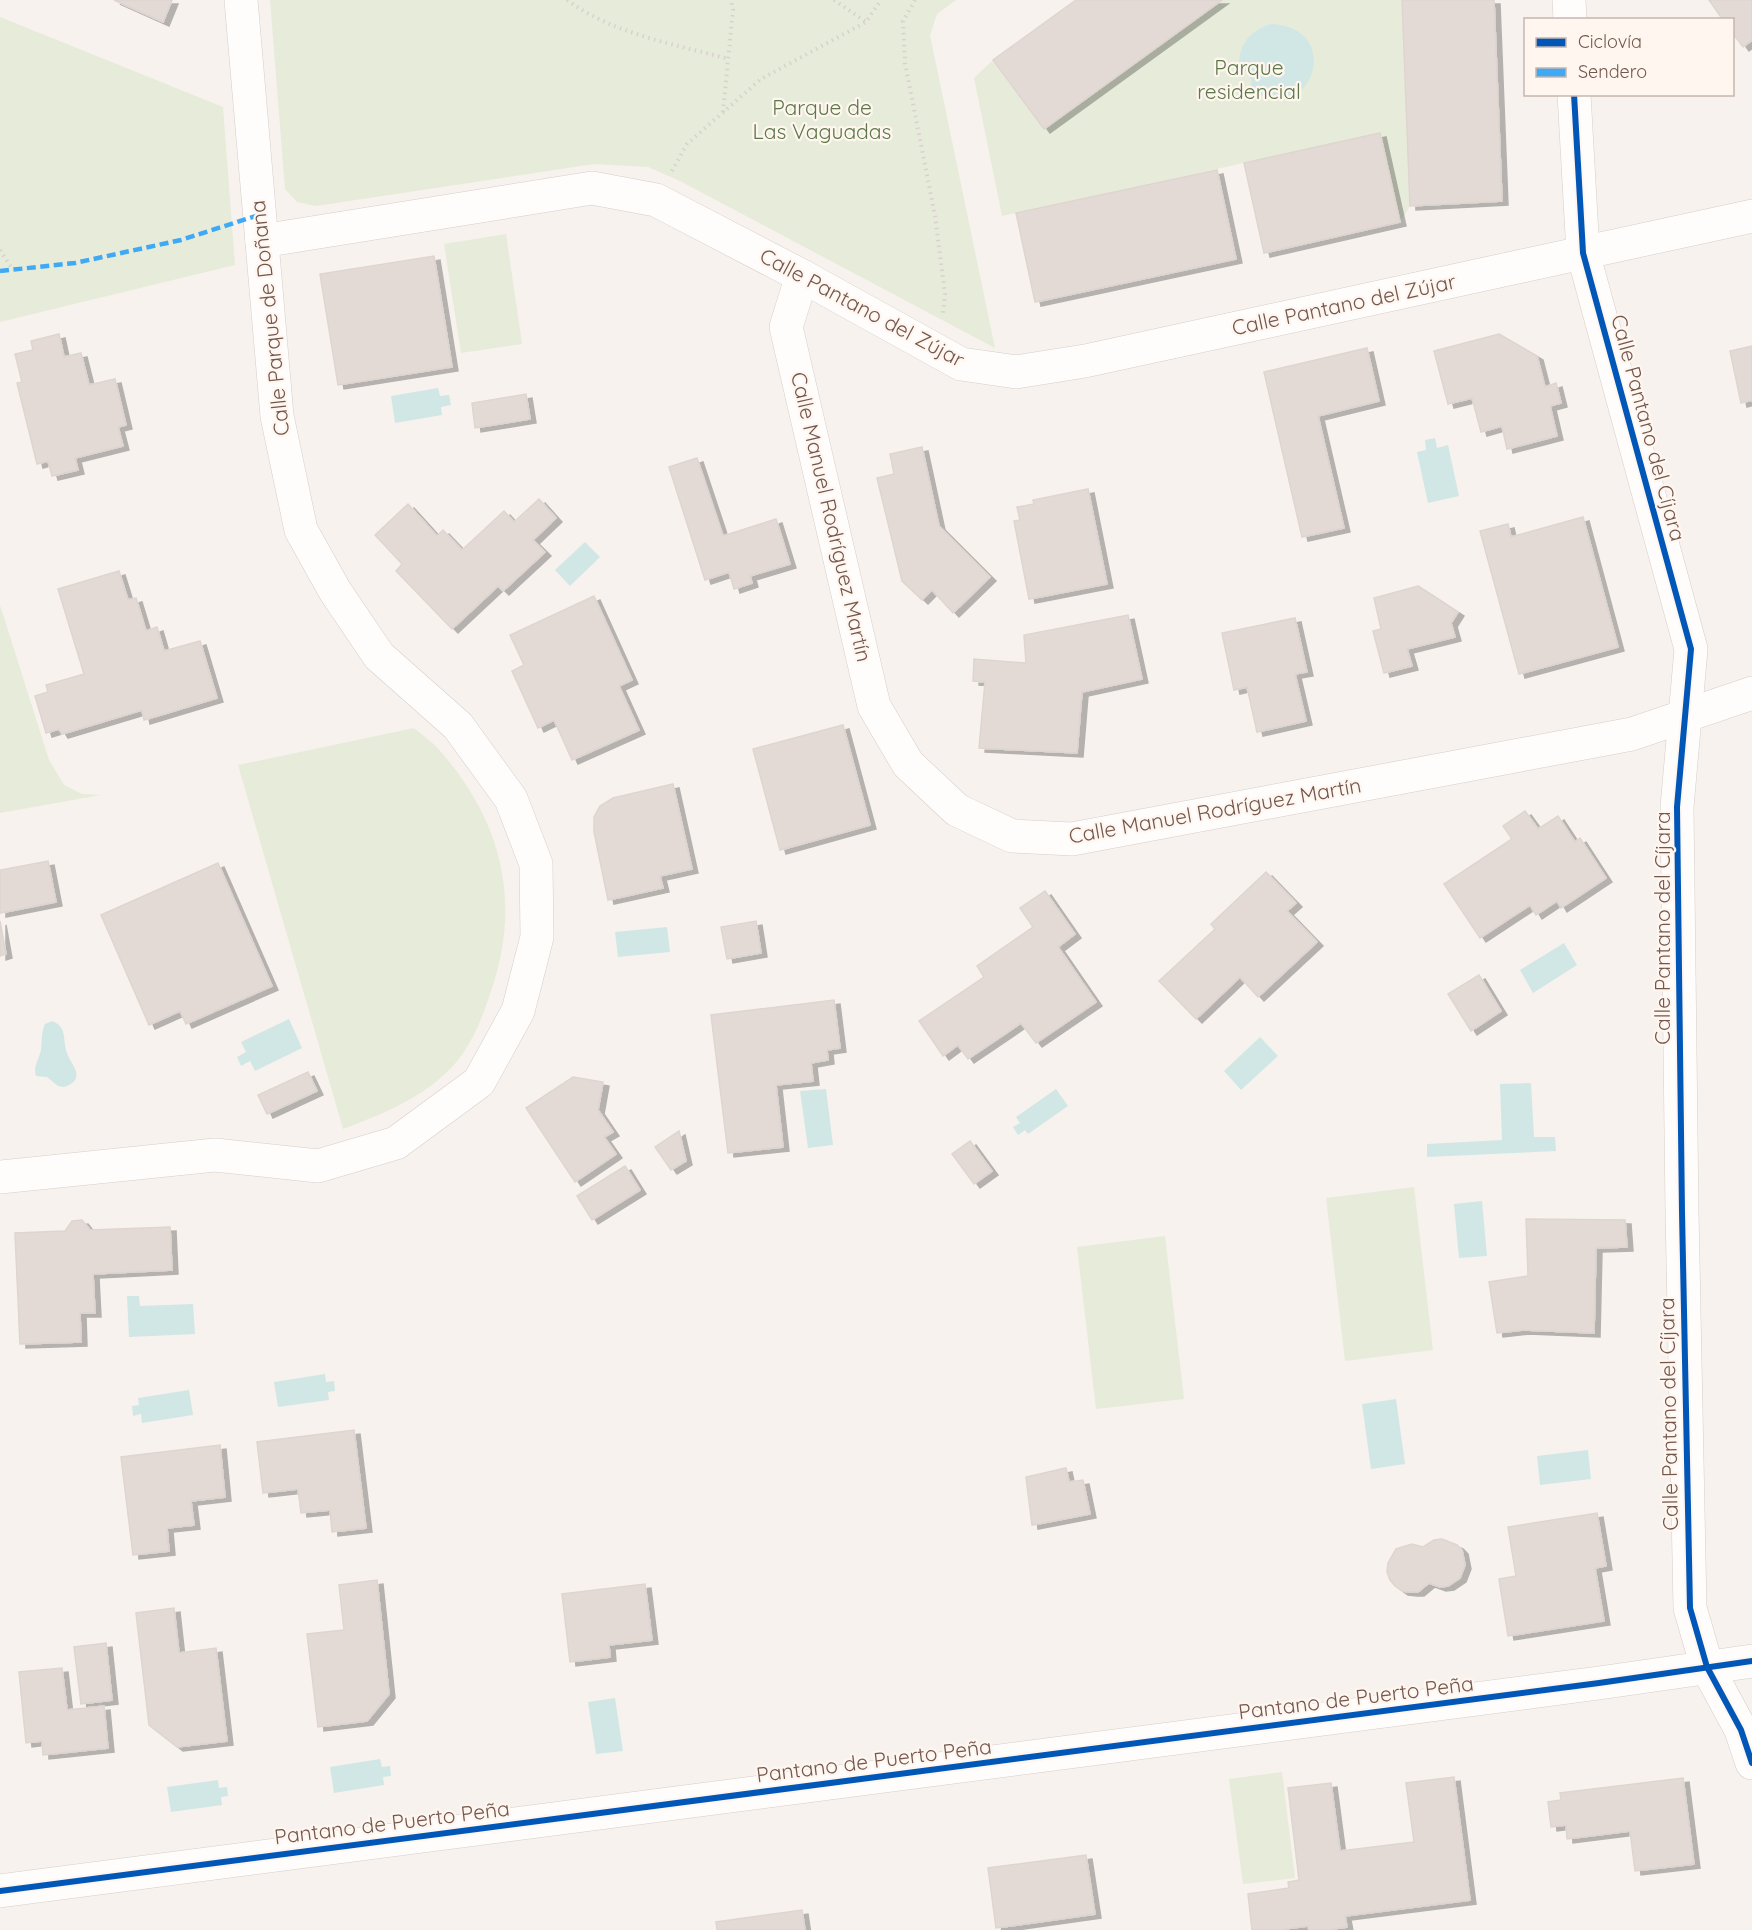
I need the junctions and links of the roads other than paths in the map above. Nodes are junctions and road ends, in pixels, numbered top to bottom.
1 (241, 0) edge
2 (1569, 0) edge
3 (1570, 18) edge
4 (1574, 96) edge
5 (1752, 216) edge
6 (262, 241) junction
7 (1583, 253) junction
8 (802, 276) junction
9 (1752, 693) edge
10 (1687, 715) junction
11 (0, 1177) edge
12 (1752, 1661) edge
13 (1707, 1667) junction
14 (1752, 1763) edge
15 (0, 1891) edge

1 - 6 street, Calle Parque de Doñana
2 - 3 street
4 - 7 street, Calle Pantano del Cíjara
5 - 7 street, Calle Pantano del Zújar
6 - 8 street, Calle Pantano del Zújar
6 - 11 street, Calle Parque de Doñana
7 - 8 street, Calle Pantano del Zújar
7 - 10 street, Calle Pantano del Cíjara
8 - 10 street, Calle Manuel Rodríguez Martín
9 - 10 street, Calle Manuel Rodríguez Martín
10 - 13 street, Calle Pantano del Cíjara
12 - 13 street, Pantano de Puerto Peña
13 - 14 street, Calle Pantano del Cíjara
13 - 15 street, Pantano de Puerto Peña

